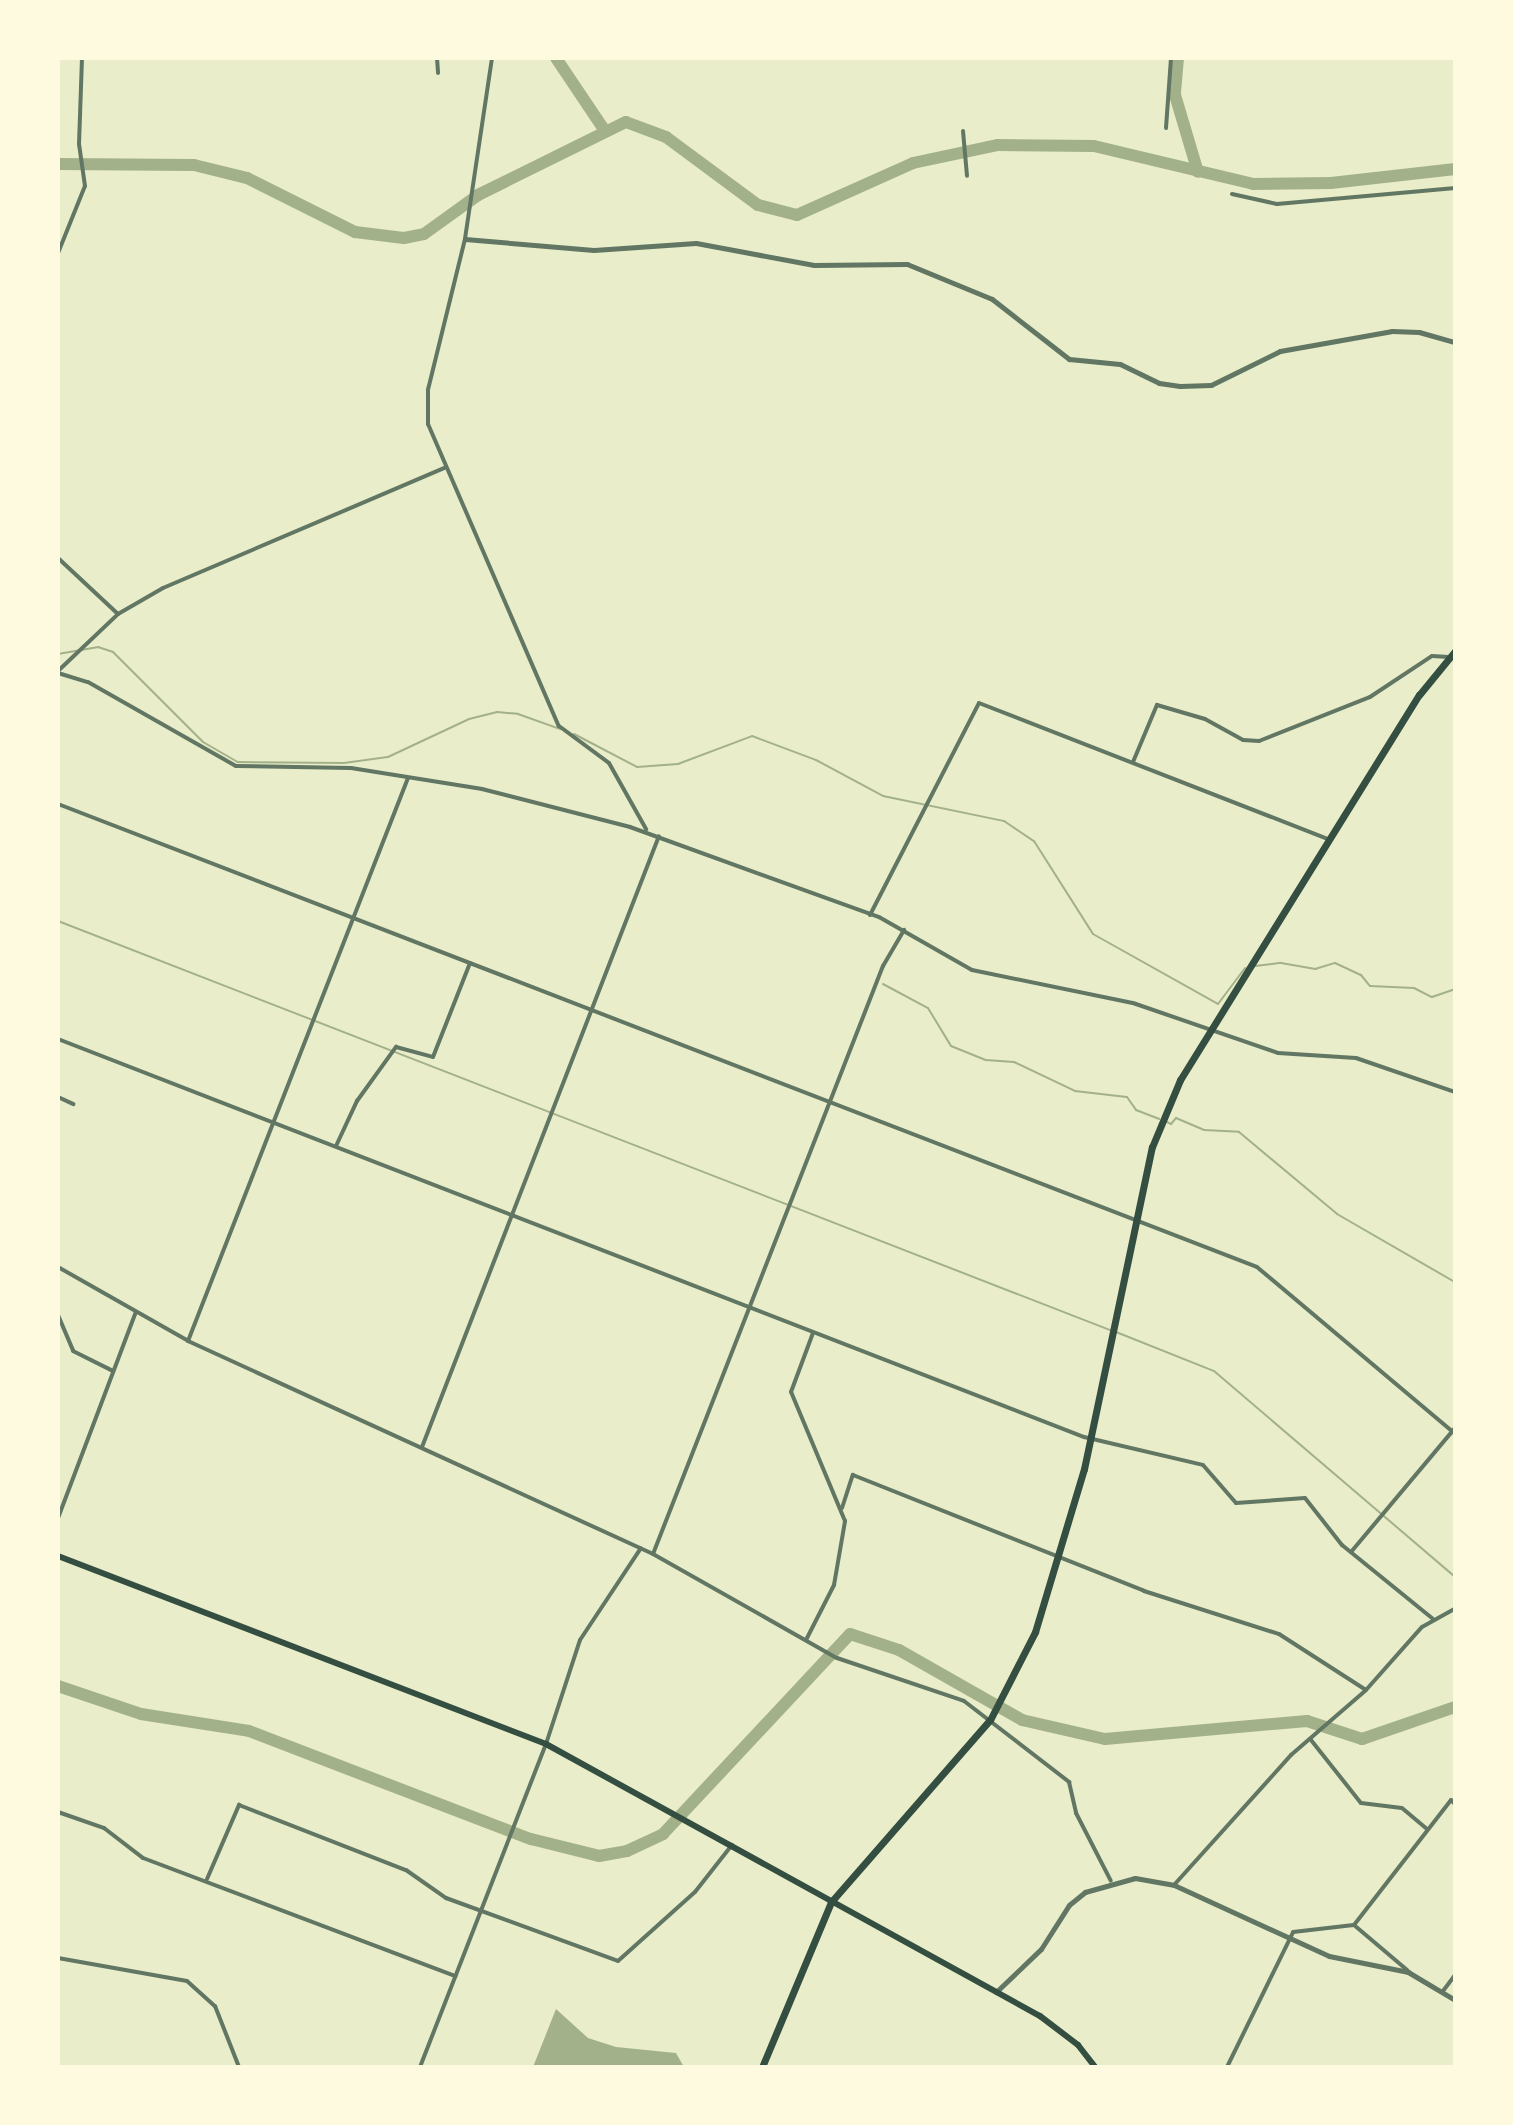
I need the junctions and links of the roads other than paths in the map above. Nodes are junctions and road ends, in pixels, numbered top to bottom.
1 (82, 58) edge
2 (437, 58) edge
3 (492, 58) edge
4 (1171, 58) edge
5 (438, 73) dead end
6 (1166, 128) dead end
7 (963, 131) dead end
8 (967, 176) dead end
9 (1455, 188) edge
10 (1232, 194) dead end
11 (465, 239) junction
12 (58, 253) edge
13 (1455, 342) edge
14 (445, 468) junction
15 (58, 558) edge
16 (118, 614) junction
17 (1452, 654) edge
18 (58, 672) edge
19 (1133, 762) junction
20 (408, 778) junction
21 (58, 804) edge
22 (647, 832) junction
23 (659, 836) junction
24 (1327, 839) junction
25 (870, 915) junction
26 (353, 919) junction
27 (904, 930) junction
28 (470, 963) junction
29 (591, 1010) junction
30 (1212, 1029) junction
31 (58, 1039) edge
32 (1455, 1092) edge
33 (58, 1097) edge
34 (829, 1103) junction
35 (73, 1104) dead end
36 (274, 1123) junction
37 (336, 1147) junction
38 (512, 1215) junction
39 (1136, 1222) junction
40 (58, 1267) edge
41 (750, 1308) junction
42 (136, 1312) junction
43 (58, 1315) edge
44 (813, 1333) junction
45 (188, 1341) junction
46 (113, 1371) junction
47 (1454, 1431) edge
48 (1091, 1439) junction
49 (422, 1447) junction
50 (842, 1508) junction
51 (58, 1518) edge
52 (641, 1548) junction
53 (1351, 1552) junction
54 (653, 1554) junction
55 (58, 1556) edge
56 (1061, 1560) junction
57 (1455, 1609) edge
58 (1433, 1619) junction
59 (806, 1640) junction
60 (1366, 1690) junction
61 (990, 1720) junction
62 (1311, 1740) junction
63 (546, 1744) junction
64 (1455, 1804) edge
65 (58, 1812) edge
66 (1427, 1829) junction
67 (732, 1845) junction
68 (207, 1879) junction
69 (1111, 1881) junction
70 (1174, 1885) junction
71 (831, 1902) junction
72 (481, 1910) junction
73 (1354, 1925) junction
74 (1289, 1938) junction
75 (58, 1958) edge
76 (1408, 1972) junction
77 (1455, 1975) edge
78 (455, 1976) junction
79 (1443, 1991) junction
80 (995, 1993) junction
81 (1455, 2000) edge
82 (239, 2067) edge
83 (420, 2067) edge
84 (762, 2067) edge
85 (1095, 2067) edge
86 (1227, 2067) edge

1 - 12 street
2 - 5 street
3 - 11 street
4 - 6 street
7 - 8 street
9 - 10 street
11 - 13 street
11 - 14 street
14 - 16 street
14 - 22 street
15 - 16 street
16 - 18 street
17 - 19 street
17 - 24 main road
18 - 20 street
19 - 24 street
19 - 25 street
20 - 22 street
20 - 26 street
21 - 26 street
22 - 23 street
23 - 25 street
23 - 29 street
24 - 30 main road
25 - 27 street
26 - 28 street
26 - 36 street
27 - 30 street
27 - 34 street
28 - 29 street
28 - 37 street
29 - 34 street
29 - 38 street
30 - 32 street
30 - 39 main road
31 - 36 street
33 - 35 street
34 - 39 street
34 - 41 street
36 - 37 street
36 - 45 street
37 - 38 street
38 - 41 street
38 - 49 street
39 - 47 street
39 - 48 main road
40 - 42 street
41 - 44 street
41 - 54 street
42 - 45 street
42 - 46 street
43 - 46 street
44 - 48 street
44 - 50 street
45 - 49 street
46 - 51 street
47 - 53 street
48 - 53 street
48 - 56 main road
49 - 52 street
50 - 56 street
50 - 59 street
52 - 54 street
52 - 63 street
53 - 58 street
54 - 59 street
55 - 63 main road
56 - 60 street
56 - 61 main road
57 - 58 street
58 - 60 street
59 - 61 street
60 - 62 street
61 - 69 street
61 - 71 main road
62 - 66 street
62 - 70 street
63 - 67 main road
63 - 72 street
64 - 66 street
65 - 68 street
66 - 73 street
67 - 71 main road
67 - 72 street
68 - 72 street
68 - 78 street
69 - 70 street
69 - 80 street
70 - 74 street
71 - 80 main road
71 - 84 main road
72 - 78 street
73 - 74 street
73 - 76 street
74 - 76 street
74 - 86 street
75 - 82 street
76 - 79 street
77 - 79 street
78 - 83 street
79 - 81 street
80 - 85 main road

